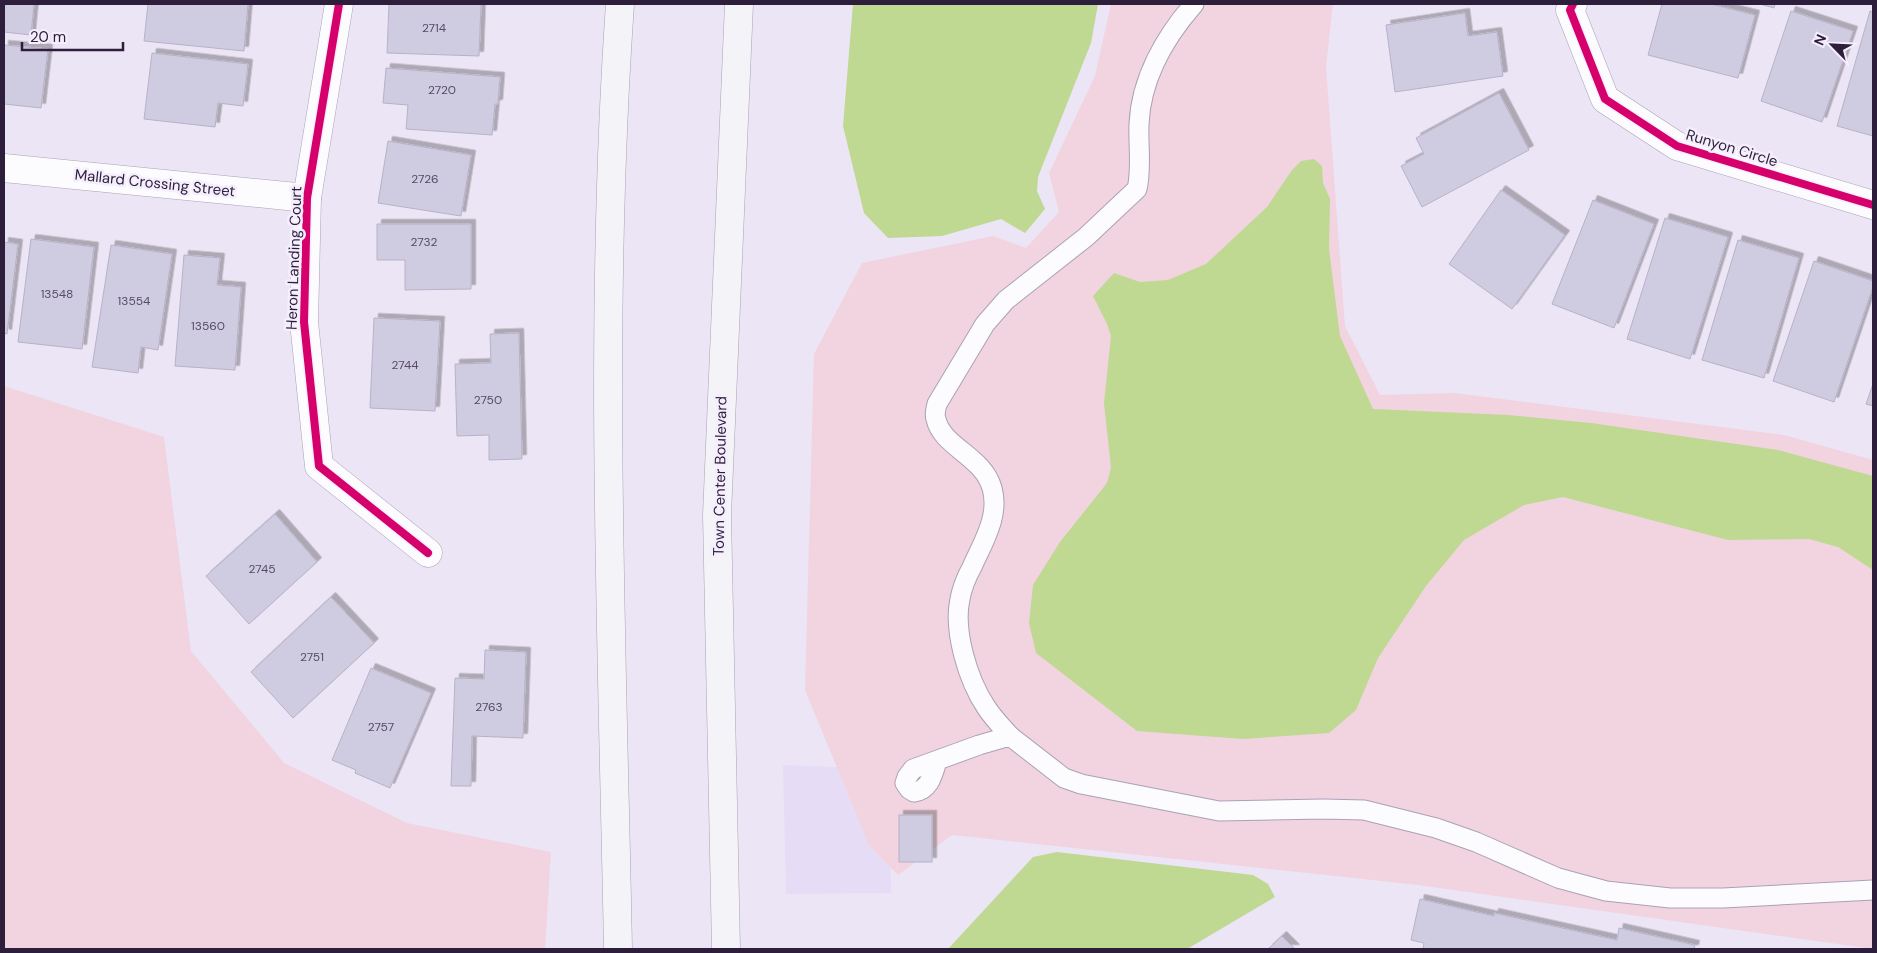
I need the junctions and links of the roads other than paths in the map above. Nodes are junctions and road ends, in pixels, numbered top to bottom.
1 (339, 4) edge
2 (620, 4) edge
3 (739, 4) edge
4 (1194, 4) edge
5 (1573, 4) edge
6 (4, 168) edge
7 (307, 198) junction
8 (1873, 204) edge
9 (428, 553) dead end
10 (1010, 736) junction
11 (938, 761) dead end
12 (1873, 890) edge
13 (618, 949) edge
14 (726, 949) edge

1 - 7 street, Heron Landing Court
2 - 13 main road
3 - 14 main road, Town Center Boulevard
4 - 10 lane
5 - 8 street, Runyon Circle
6 - 7 street, Mallard Crossing Street
7 - 9 street, Heron Landing Court
10 - 11 lane
10 - 12 lane

